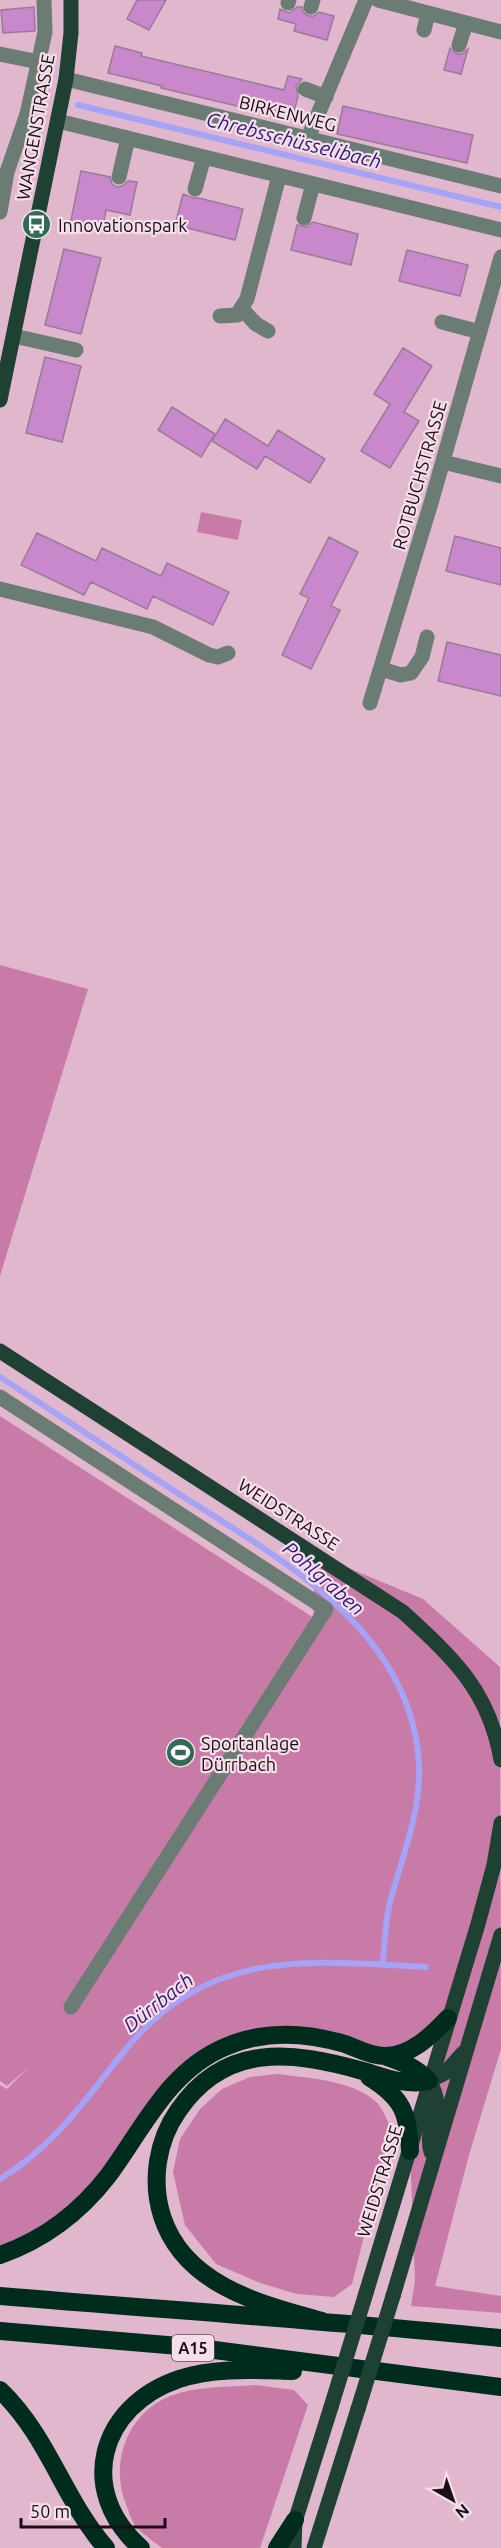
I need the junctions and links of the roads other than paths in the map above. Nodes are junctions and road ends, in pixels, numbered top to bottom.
1 (44, 0) edge
2 (71, 0) edge
3 (366, 0) edge
4 (378, 0) edge
5 (428, 8) edge
6 (466, 22) junction
7 (424, 30) dead end
8 (501, 32) edge
9 (459, 45) dead end
10 (0, 54) edge
11 (39, 62) junction
12 (66, 79) junction
13 (305, 89) dead end
14 (326, 97) junction
15 (58, 121) junction
16 (128, 138) junction
17 (308, 138) junction
18 (204, 157) junction
19 (279, 176) junction
20 (119, 177) dead end
21 (313, 184) junction
22 (501, 186) edge
23 (195, 189) dead end
24 (0, 212) edge
25 (304, 218) dead end
26 (501, 230) edge
27 (500, 262) edge
28 (241, 308) junction
29 (220, 316) dead end
30 (442, 322) dead end
31 (268, 331) dead end
32 (480, 332) junction
33 (14, 336) junction
34 (76, 350) dead end
35 (0, 400) edge
36 (443, 462) junction
37 (501, 476) edge
38 (0, 589) edge
39 (427, 637) dead end
40 (228, 653) dead end
41 (381, 669) junction
42 (370, 703) dead end
43 (0, 1352) edge
44 (0, 1397) edge
45 (501, 1760) edge
46 (501, 1823) edge
47 (501, 1935) edge
48 (71, 2007) dead end
49 (448, 2018) junction
50 (468, 2046) junction
51 (384, 2056) junction
52 (358, 2069) junction
53 (429, 2080) junction
54 (410, 2151) junction
55 (434, 2160) junction
56 (0, 2256) edge
57 (0, 2296) edge
58 (322, 2321) junction
59 (0, 2331) edge
60 (501, 2338) edge
61 (386, 2373) junction
62 (501, 2387) edge
63 (0, 2390) edge
64 (295, 2520) junction
65 (106, 2548) edge
66 (141, 2548) edge
67 (277, 2548) edge
68 (286, 2548) edge
69 (294, 2548) edge
70 (314, 2548) edge

1 - 11 street
2 - 12 main road, WANGENSTRASSE
3 - 14 street
4 - 5 street
5 - 6 street
5 - 7 street
6 - 8 street
6 - 9 street
10 - 11 street
11 - 24 street
12 - 15 main road, WANGENSTRASSE
12 - 17 street, BIRKENWEG
13 - 14 street
14 - 17 street
15 - 16 street
15 - 33 main road, WANGENSTRASSE
16 - 18 street
16 - 20 street
17 - 22 street, BIRKENWEG
18 - 19 street
18 - 23 street
19 - 21 street
19 - 28 street
21 - 25 street
21 - 26 street
27 - 32 street, ROTBUCHSTRASSE
28 - 29 street
28 - 31 street
30 - 32 street
32 - 36 street, ROTBUCHSTRASSE
33 - 34 street
33 - 35 main road, WANGENSTRASSE
36 - 37 street
36 - 41 street, ROTBUCHSTRASSE
38 - 40 street
39 - 41 street
41 - 42 street, ROTBUCHSTRASSE
43 - 45 main road, WEIDSTRASSE
44 - 48 street
46 - 49 main road, WEIDSTRASSE
47 - 50 main road
49 - 51 highway
49 - 53 main road, WEIDSTRASSE
50 - 53 main road
50 - 55 main road
51 - 53 highway
51 - 56 highway
52 - 53 highway
52 - 54 highway
52 - 58 highway
53 - 54 main road, WEIDSTRASSE
53 - 55 main road
54 - 64 main road, WEIDSTRASSE, bridge
55 - 70 main road, bridge
57 - 58 highway, A15
58 - 60 highway, A15
59 - 61 highway, A15
61 - 62 highway, A15
61 - 66 highway
63 - 65 highway
64 - 67 highway
64 - 68 main road, WEIDSTRASSE
64 - 69 main road

